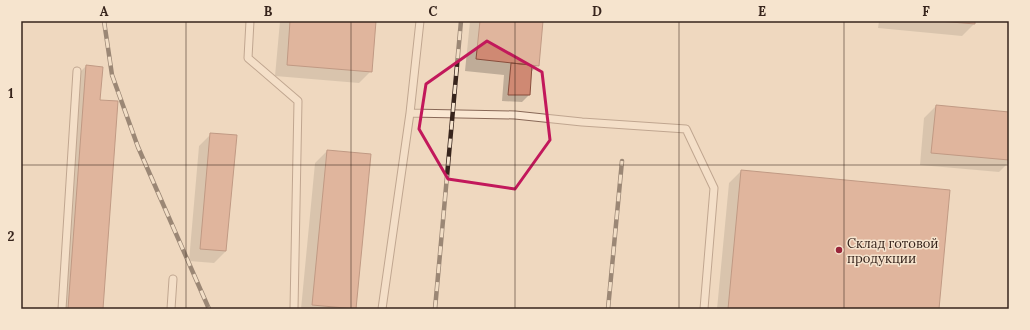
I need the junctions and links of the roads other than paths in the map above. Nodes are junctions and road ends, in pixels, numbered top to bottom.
1 (250, 21) edge
2 (420, 21) edge
3 (77, 71) dead end
4 (410, 113) junction
5 (173, 279) dead end
6 (62, 309) edge
7 (171, 309) edge
8 (294, 309) edge
9 (382, 309) edge
10 (704, 309) edge

1 - 8 lane
2 - 4 lane
3 - 6 lane
4 - 9 lane
4 - 10 lane
5 - 7 lane

